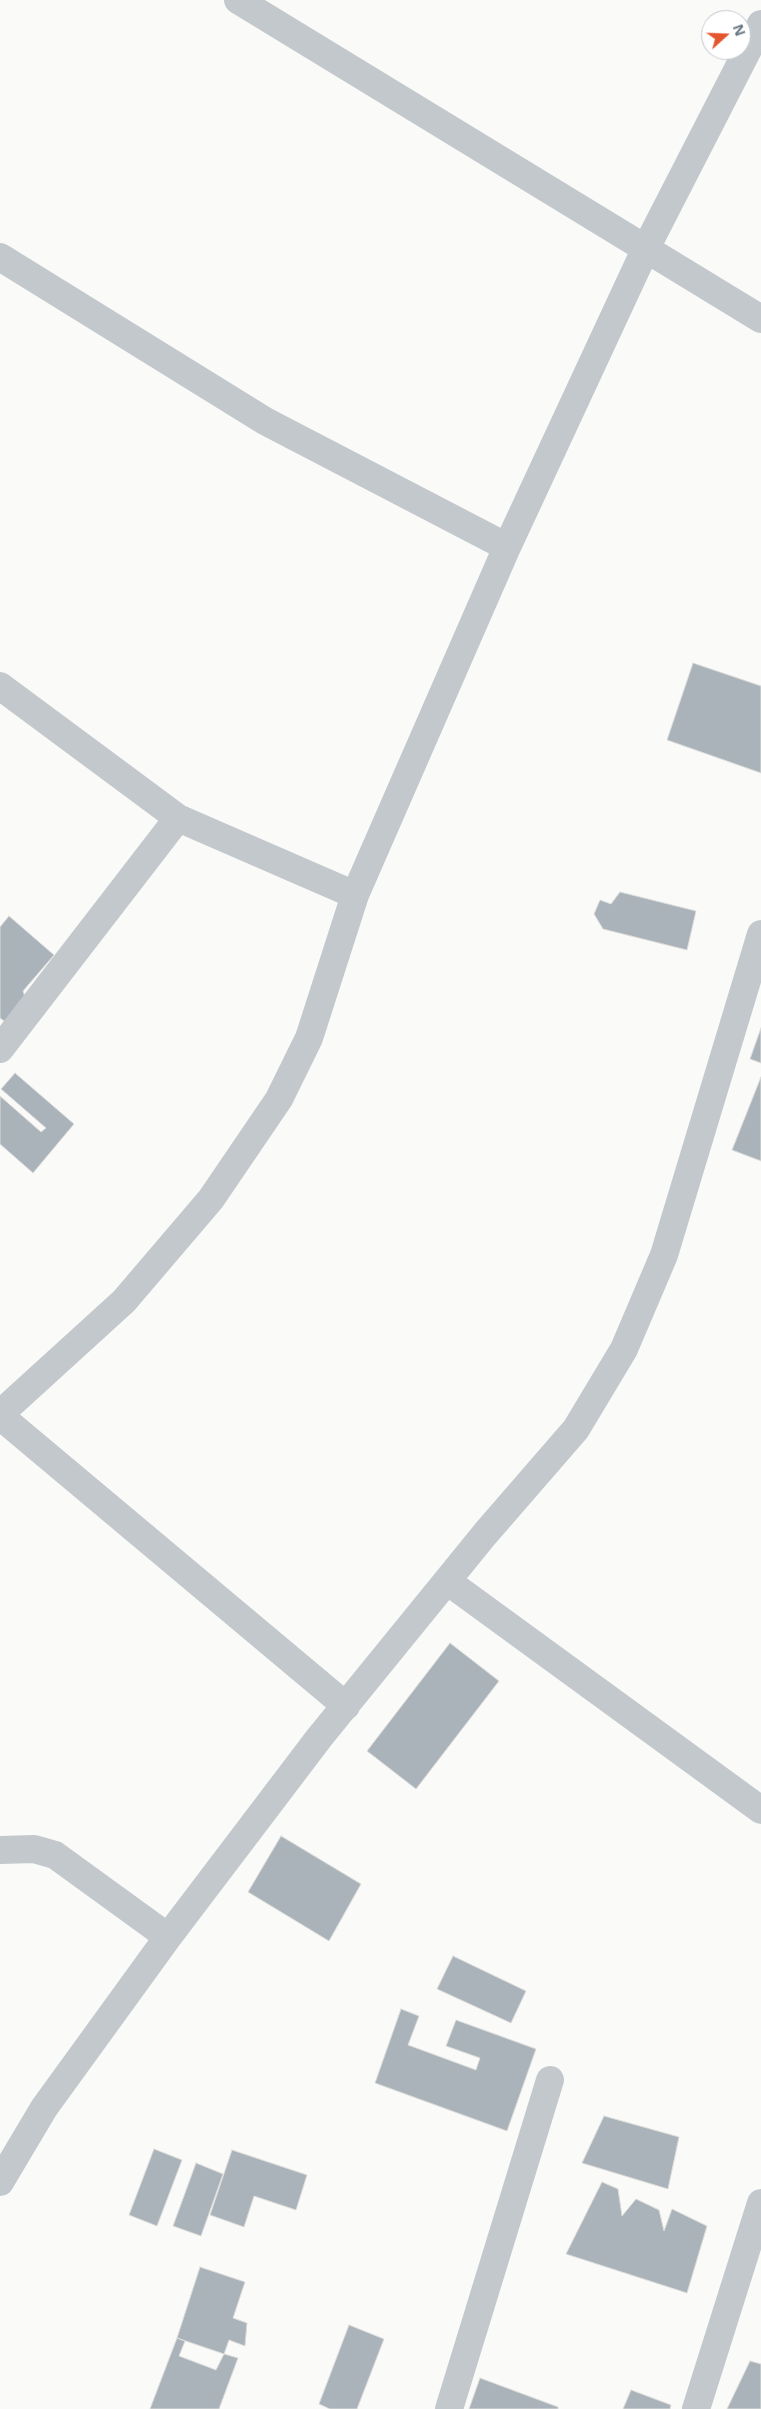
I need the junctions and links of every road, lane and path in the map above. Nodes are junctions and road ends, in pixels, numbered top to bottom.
1 (238, 0) edge
2 (761, 24) edge
3 (646, 248) junction
4 (0, 257) edge
5 (761, 319) edge
6 (507, 547) junction
7 (0, 686) edge
8 (178, 818) junction
9 (355, 895) junction
10 (761, 934) edge
11 (0, 1049) edge
12 (0, 1415) edge
13 (447, 1581) junction
14 (346, 1706) junction
15 (761, 1810) edge
16 (0, 1850) edge
17 (168, 1937) junction
18 (550, 2080) dead end
19 (0, 2182) edge
20 (761, 2203) edge
21 (449, 2409) edge
22 (696, 2409) edge

1 - 3 street
2 - 3 street
3 - 5 street
3 - 6 street
4 - 6 street
6 - 9 street
7 - 8 street
8 - 9 street
8 - 11 street
9 - 12 street
10 - 13 street
12 - 14 street
13 - 14 street
13 - 15 street
14 - 17 street
16 - 17 street
17 - 19 street
18 - 21 street
20 - 22 street

